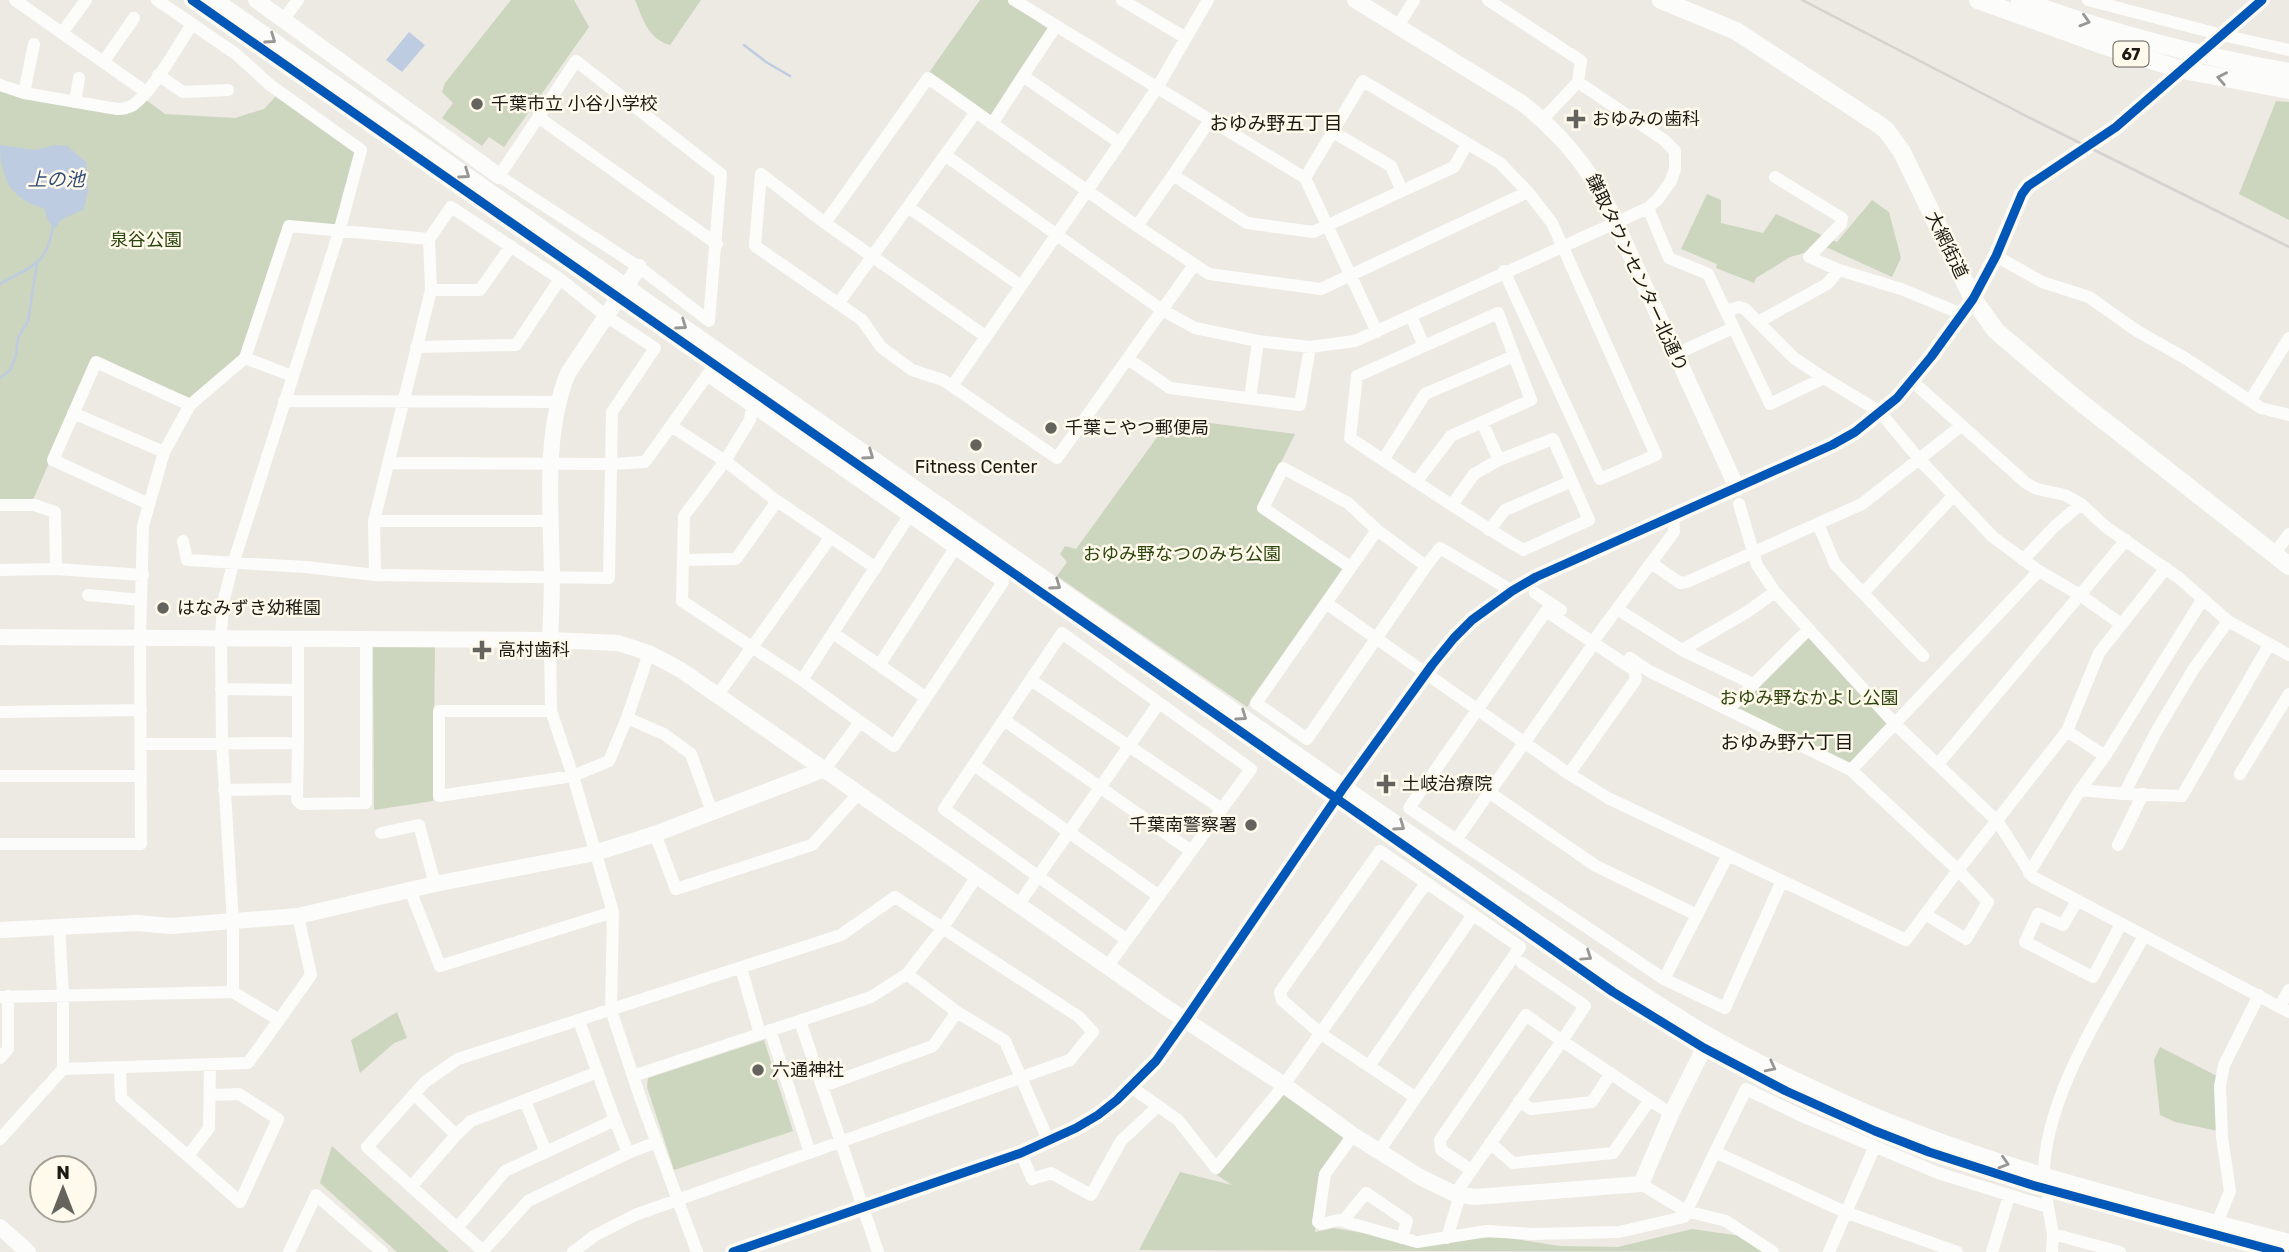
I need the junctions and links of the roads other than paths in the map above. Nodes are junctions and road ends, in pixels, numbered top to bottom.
1 (86, 0) edge
2 (157, 0) edge
3 (192, 0) edge
4 (215, 0) edge
5 (256, 0) edge
6 (298, 0) edge
7 (1014, 0) edge
8 (1122, 0) edge
9 (1208, 0) edge
10 (1355, 0) edge
11 (1414, 0) edge
12 (1488, 0) edge
13 (1661, 0) edge
14 (1978, 0) edge
15 (2020, 0) edge
16 (2088, 0) edge
17 (2262, 0) edge
18 (19, 1) edge
19 (134, 18) dead end
20 (284, 20) junction
21 (192, 24) junction
22 (1056, 26) junction
23 (1398, 26) junction
24 (62, 33) junction
25 (2222, 35) junction
26 (1186, 38) junction
27 (34, 44) dead end
28 (2289, 50) edge
29 (103, 61) junction
30 (2289, 72) edge
31 (158, 75) junction
32 (1023, 76) junction
33 (79, 78) dead end
34 (1577, 82) junction
35 (0, 85) edge
36 (1157, 88) junction
37 (228, 90) dead end
38 (2289, 90) edge
39 (146, 92) junction
40 (24, 93) junction
41 (75, 102) junction
42 (976, 112) junction
43 (538, 117) junction
44 (1543, 119) junction
45 (1210, 120) junction
46 (992, 124) junction
47 (1333, 132) junction
48 (1120, 143) junction
49 (1467, 144) junction
50 (945, 155) junction
51 (1173, 175) junction
52 (499, 176) junction
53 (1775, 177) dead end
54 (1305, 178) junction
55 (1087, 191) junction
56 (1402, 191) junction
57 (1528, 192) junction
58 (908, 207) junction
59 (1648, 208) junction
60 (825, 223) junction
61 (1616, 223) junction
62 (1328, 225) junction
63 (1137, 226) junction
64 (339, 232) junction
65 (1056, 236) junction
66 (429, 239) junction
67 (716, 244) junction
68 (510, 246) junction
69 (1563, 247) junction
70 (872, 256) junction
71 (1996, 256) junction
72 (1194, 265) junction
73 (639, 267) junction
74 (1839, 270) junction
75 (1504, 271) junction
76 (1349, 275) junction
77 (559, 279) junction
78 (1020, 285) junction
79 (431, 290) junction
80 (1973, 299) junction
81 (838, 304) junction
82 (1162, 310) junction
83 (1726, 311) junction
84 (1962, 314) junction
85 (606, 316) junction
86 (1411, 316) junction
87 (1758, 322) junction
88 (1734, 328) junction
89 (1377, 332) junction
90 (985, 336) junction
91 (2289, 338) edge
92 (1258, 341) junction
93 (416, 346) junction
94 (1424, 346) junction
95 (1310, 347) junction
96 (1676, 354) junction
97 (1514, 356) junction
98 (245, 358) junction
99 (1128, 359) junction
100 (711, 370) junction
101 (292, 376) junction
102 (1824, 378) junction
103 (1912, 382) junction
104 (952, 386) junction
105 (1250, 399) junction
106 (284, 401) junction
107 (2250, 401) junction
108 (403, 402) junction
109 (558, 402) junction
110 (190, 405) junction
111 (752, 406) junction
112 (1880, 412) junction
113 (73, 414) junction
114 (2289, 415) edge
115 (1482, 422) junction
116 (671, 426) junction
117 (1961, 426) junction
118 (1577, 429) junction
119 (1553, 439) junction
120 (164, 452) junction
121 (1919, 459) junction
122 (1383, 460) junction
123 (1499, 460) junction
124 (725, 461) junction
125 (389, 463) junction
126 (552, 463) junction
127 (610, 464) junction
128 (1572, 481) junction
129 (1416, 482) junction
130 (1738, 496) junction
131 (1954, 496) junction
132 (777, 501) junction
133 (149, 504) junction
134 (2081, 504) junction
135 (0, 505) edge
136 (1452, 505) junction
137 (909, 516) junction
138 (1673, 517) junction
139 (374, 521) junction
140 (551, 521) junction
141 (1818, 524) junction
142 (1377, 530) junction
143 (1489, 530) junction
144 (2289, 534) edge
145 (830, 538) junction
146 (2126, 540) junction
147 (183, 541) dead end
148 (955, 548) junction
149 (1753, 554) junction
150 (2274, 554) junction
151 (683, 561) junction
152 (2023, 561) junction
153 (1651, 563) junction
154 (233, 564) junction
155 (1426, 566) junction
156 (2289, 566) edge
157 (1350, 567) junction
158 (876, 568) junction
159 (2166, 568) junction
160 (56, 569) junction
161 (0, 570) edge
162 (2039, 572) junction
163 (143, 575) junction
164 (375, 575) junction
165 (552, 579) junction
166 (1512, 591) junction
167 (1775, 592) junction
168 (1535, 593) dead end
169 (1863, 593) junction
170 (88, 596) dead end
171 (2080, 596) junction
172 (141, 600) junction
173 (2202, 600) junction
174 (1326, 603) junction
175 (1618, 609) junction
176 (2228, 621) junction
177 (2122, 624) junction
178 (1809, 629) junction
179 (833, 633) junction
180 (140, 637) junction
181 (1376, 637) junction
182 (0, 638) edge
183 (221, 638) junction
184 (298, 639) junction
185 (366, 639) junction
186 (1595, 639) junction
187 (550, 640) junction
188 (2269, 645) junction
189 (751, 647) junction
190 (1682, 650) junction
191 (649, 653) junction
192 (2289, 655) edge
193 (1923, 656) dead end
194 (880, 664) junction
195 (1426, 672) junction
196 (802, 680) junction
197 (1031, 680) junction
198 (1753, 684) junction
199 (221, 689) junction
200 (298, 690) junction
201 (2289, 694) edge
202 (717, 696) junction
203 (925, 697) junction
204 (1159, 703) junction
205 (141, 710) junction
206 (1478, 710) junction
207 (1728, 710) junction
208 (551, 711) junction
209 (0, 712) edge
210 (627, 718) junction
211 (1004, 720) junction
212 (860, 722) junction
213 (1894, 723) junction
214 (2067, 731) junction
215 (222, 743) junction
216 (298, 743) junction
217 (1524, 743) junction
218 (141, 744) junction
219 (1129, 746) junction
220 (2105, 756) junction
221 (1938, 764) junction
222 (974, 765) junction
223 (825, 769) junction
224 (1851, 770) junction
225 (1569, 774) junction
226 (2240, 774) dead end
227 (0, 776) edge
228 (140, 776) junction
229 (573, 776) junction
230 (1100, 787) junction
231 (297, 789) junction
232 (224, 790) junction
233 (2080, 790) junction
234 (859, 793) junction
235 (1340, 793) junction
236 (1490, 793) junction
237 (2124, 794) junction
238 (2143, 794) junction
239 (1222, 810) junction
240 (712, 811) junction
241 (1998, 822) junction
242 (1069, 832) junction
243 (381, 834) dead end
244 (655, 834) junction
245 (1456, 840) junction
246 (0, 844) edge
247 (2118, 845) dead end
248 (1191, 851) junction
249 (595, 853) junction
250 (1728, 855) junction
251 (1958, 870) junction
252 (2029, 873) junction
253 (977, 876) junction
254 (1038, 876) junction
255 (1782, 881) junction
256 (1426, 883) junction
257 (435, 884) junction
258 (410, 890) junction
259 (1159, 896) junction
260 (2077, 901) junction
261 (1018, 905) junction
262 (613, 912) junction
263 (1925, 914) junction
264 (1473, 915) junction
265 (1697, 915) junction
266 (298, 916) junction
267 (233, 922) junction
268 (2121, 924) junction
269 (59, 926) junction
270 (942, 929) junction
271 (0, 930) edge
272 (2144, 936) junction
273 (1127, 940) junction
274 (1522, 963) dead end
275 (1107, 967) junction
276 (741, 968) junction
277 (907, 974) junction
278 (1664, 979) junction
279 (2289, 990) edge
280 (233, 992) junction
281 (63, 995) junction
282 (2259, 995) junction
283 (4, 997) edge
284 (2285, 1009) edge
285 (611, 1010) junction
286 (957, 1013) junction
287 (279, 1020) junction
288 (579, 1020) junction
289 (1185, 1020) junction
290 (800, 1021) junction
291 (765, 1032) junction
292 (1321, 1034) junction
293 (1562, 1041) junction
294 (1704, 1048) junction
295 (0, 1058) edge
296 (210, 1066) junction
297 (1369, 1066) junction
298 (120, 1068) junction
299 (63, 1069) junction
300 (598, 1072) junction
301 (1611, 1073) junction
302 (633, 1076) junction
303 (1021, 1076) junction
304 (823, 1086) junction
305 (1284, 1086) junction
306 (1131, 1087) junction
307 (414, 1094) junction
308 (211, 1096) junction
309 (1415, 1097) junction
310 (525, 1101) junction
311 (1519, 1101) junction
312 (1649, 1101) junction
313 (1157, 1107) junction
314 (1671, 1114) junction
315 (615, 1120) junction
316 (456, 1135) junction
317 (1353, 1135) junction
318 (0, 1139) edge
319 (657, 1142) junction
320 (841, 1142) junction
321 (1049, 1142) junction
322 (1490, 1143) junction
323 (1874, 1148) junction
324 (1379, 1151) junction
325 (546, 1152) junction
326 (1715, 1152) junction
327 (628, 1153) junction
328 (810, 1153) junction
329 (1021, 1153) junction
330 (188, 1156) junction
331 (1471, 1170) junction
332 (2044, 1181) junction
333 (1641, 1184) junction
334 (411, 1187) junction
335 (1457, 1194) junction
336 (2009, 1196) junction
337 (678, 1201) junction
338 (2048, 1207) junction
339 (863, 1209) junction
340 (1686, 1211) junction
341 (1845, 1212) junction
342 (1343, 1221) junction
343 (2217, 1223) junction
344 (0, 1227) edge
345 (457, 1228) junction
346 (2053, 1234) junction
347 (1402, 1238) junction
348 (1447, 1238) junction
349 (2289, 1242) edge
350 (2097, 1249) edge
351 (292, 1251) edge
352 (28, 1252) edge
353 (382, 1252) edge
354 (482, 1252) edge
355 (573, 1252) edge
356 (697, 1252) edge
357 (733, 1252) edge
358 (878, 1252) edge
359 (1773, 1252) edge
360 (1829, 1252) edge
361 (1957, 1252) edge
362 (1992, 1252) edge
363 (2052, 1252) edge
364 (2120, 1252) edge
365 (2280, 1252) edge

1 - 24 street
2 - 21 street
3 - 100 street
4 -> 235 street
5 - 20 street
6 - 20 street
7 - 22 street
8 - 26 street
9 - 26 street
10 - 23 street, 鎌取タウンセンター北通り
11 - 23 street
12 - 34 street
13 - 80 main road, 大網街道
38 -> 14 main road, 67
15 -> 30 main road, 67
16 - 25 street
17 - 25 street
18 - 24 street
19 - 29 street
20 - 52 street
21 - 31 street
21 - 64 street
22 - 32 street
22 - 36 street
23 - 44 street, 鎌取タウンセンター北通り
24 - 29 street
25 - 28 street
25 - 71 street
26 - 36 street
27 - 40 street
29 - 39 street
31 - 37 street
31 - 39 street
32 - 46 street
32 - 48 street
33 - 41 street
34 - 44 street
34 - 59 street
35 - 40 street
36 - 45 street
36 - 48 street
39 - 41 street
40 - 41 street
42 - 46 street
42 - 50 street
42 - 60 street
43 - 52 street
43 - 67 street
43 - 67 street
44 - 61 street, 鎌取タウンセンター北通り
45 - 51 street
45 - 54 street
46 - 55 street
47 - 49 street
47 - 54 street
47 - 56 street
48 - 55 street
49 - 56 street
49 - 57 street
50 - 58 street
50 - 65 street
51 - 62 street
51 - 63 street
52 - 73 street
53 - 74 street
54 - 62 street
55 - 63 street
55 - 65 street
56 - 62 street
57 - 69 street
57 - 76 street
58 - 70 street
58 - 78 street
59 - 61 street
59 - 83 street
60 - 70 street
60 - 81 street
61 - 69 street
61 - 96 street, 鎌取タウンセンター北通り
62 - 76 street
63 - 72 street
64 - 66 street
64 - 98 street
64 - 101 street
65 - 78 street
65 - 82 street
66 - 68 street
66 - 79 street
67 - 73 street
68 - 77 street
68 - 79 street
69 - 75 street
69 - 118 street
70 - 81 street
70 - 90 street
71 - 80 street
71 - 107 street
72 - 76 street
72 - 82 street
73 - 85 street
74 - 84 street
74 - 87 street
75 - 86 street
75 - 118 street
76 - 89 street
77 - 85 street
77 - 93 street
78 - 90 street
79 - 93 street
80 - 84 street
80 - 150 main road, 大網街道
81 - 104 street
82 - 92 street
82 - 99 street
83 - 87 street
83 - 88 street
84 - 103 street
85 - 109 street
85 - 127 street
86 - 89 street
86 - 94 street
87 - 102 street
88 - 96 street
88 - 102 street
89 - 95 street
90 - 104 street
91 - 107 street
92 - 95 street
92 - 105 street
93 - 108 street
94 - 97 street
94 - 122 street
95 - 105 street
96 - 130 street, 鎌取タウンセンター北通り
97 - 115 street
97 - 122 street
98 - 101 street
98 - 110 street
99 - 104 street
99 - 105 street
100 - 111 street
100 - 116 street
100 - 235 street
101 - 106 street
102 - 112 street
103 - 112 street
103 - 117 street
106 - 108 street
106 - 154 street
107 - 114 street
108 - 109 street
108 - 125 street
109 - 126 street
110 - 113 street
110 - 120 street
111 - 124 street
111 - 137 street
112 - 121 street
112 - 130 street
113 - 120 street
113 - 133 street
115 - 123 street
115 - 129 street
116 - 124 street
116 - 127 street
117 - 121 street
117 - 134 street
118 - 119 street
119 - 123 street
119 - 128 street
120 - 133 street
121 - 131 street
121 - 141 street
122 - 129 street
123 - 136 street
124 - 132 street
124 - 151 street
125 - 126 street
125 - 139 street
126 - 127 street
126 - 140 street
127 - 165 street
128 - 143 street
128 - 143 street
129 - 136 street
130 - 138 street
130 - 149 street
131 - 152 street
131 - 169 street
132 - 145 street
132 - 151 street
133 - 163 street
134 - 146 street
134 - 152 street
135 - 160 street
136 - 143 street
137 - 148 street
137 - 158 street
138 - 153 street
138 - 166 street
139 - 140 street
139 - 164 street
140 - 165 street
141 - 149 street
141 - 169 street
142 - 155 street
142 - 157 street
142 - 157 street
144 - 150 street
145 - 158 street
145 - 189 street
146 - 159 street
146 - 171 street
147 - 154 street
148 - 194 street
148 - 203 street
149 - 153 street
149 - 167 street
150 - 156 main road, 大網街道
151 - 189 street
152 - 162 street
153 - 175 street
154 - 164 street
154 - 183 street
155 - 166 street
155 - 181 street
157 - 174 street
158 - 179 street
159 - 173 street
159 - 177 street
160 - 161 street
160 - 163 street
162 - 171 street
162 - 213 street
163 - 172 street
164 - 165 street
165 - 187 street
166 - 195 street
167 - 178 street
167 - 190 street
168 - 186 street
169 - 193 street
170 - 172 street
171 - 177 street
171 - 221 street
172 - 180 street
173 - 176 street
173 - 220 street
174 - 181 street
174 - 181 street
175 - 186 street
175 - 190 street
176 - 188 street
176 - 237 street
177 - 214 street
178 - 198 street
178 - 213 street
179 - 194 street
179 - 196 street
180 - 182 street
180 - 183 street
180 - 205 street
181 - 195 street
183 - 184 street
183 - 199 street
184 - 185 street
184 - 200 street
185 - 187 street
185 - 231 street
186 - 206 street
186 - 207 street
186 - 217 street
186 - 225 street
187 - 191 street
187 - 208 street
188 - 192 street
188 - 238 street
189 - 196 street
189 - 202 street
190 - 198 street
191 - 202 street
191 - 210 street
194 - 203 street
195 - 206 street
195 - 235 street
196 - 212 street
197 - 204 street
197 - 211 street
197 - 219 street
198 - 207 street
199 - 200 street
199 - 215 street
200 - 216 street
201 - 226 street
202 - 223 street
203 - 212 street
204 - 219 street
204 - 239 street
205 - 209 street
205 - 218 street
206 - 217 street
206 - 245 street
207 - 224 street
208 - 229 street
208 - 229 street
210 - 229 street
210 - 240 street
211 - 222 street
211 - 230 street
212 - 223 street
213 - 221 street
213 - 224 street
214 - 220 street
214 - 241 street
215 - 216 street
215 - 218 street
215 - 232 street
216 - 231 street
217 - 225 street
217 - 236 street
218 - 228 street
219 - 230 street
219 - 239 street
220 - 233 street
221 - 241 street
222 - 242 street
222 - 254 street
223 - 234 street
223 - 240 street
224 - 251 street
225 - 250 street
227 - 228 street
228 - 246 street
229 - 249 street
230 - 242 street
230 - 248 street
231 - 232 street
232 - 267 street
233 - 237 street
233 - 252 street
234 - 244 street
234 - 253 street
235 - 289 street
235 - 294 street
235 -> 332 street
236 - 245 street
236 - 265 street
237 - 238 street
238 - 247 street
239 - 248 street
240 - 244 street
241 - 251 street
241 - 252 street
242 - 254 street
242 - 259 street
243 - 257 street
244 - 249 street
245 - 278 street
248 - 259 street
249 - 257 street
249 - 262 street
250 - 255 street
250 - 265 street
251 - 263 street
251 - 263 street
252 - 260 street
253 - 261 street
253 - 270 street
254 - 261 street
254 - 273 street
255 - 263 street
255 - 278 street
256 - 264 street
256 - 292 street
256 - 292 street
257 - 258 street
258 - 262 street
258 - 266 street
259 - 273 street
260 - 268 street
260 - 268 street
261 - 275 street
262 - 285 street
264 - 297 street
264 - 309 street
265 - 278 street
266 - 267 street
266 - 287 street
267 - 269 street
267 - 280 street
268 - 272 street
269 - 271 street
269 - 281 street
270 - 276 street
270 - 277 street
270 - 303 street
272 - 282 street
272 - 332 street
273 - 275 street
274 - 293 street
275 - 289 street
276 - 285 street
276 - 291 street
277 - 286 street
277 - 290 street
279 - 284 street
280 - 281 street
280 - 287 street
281 - 283 street
281 - 299 street
282 - 284 street
282 - 343 street
283 - 295 street
285 - 288 street
285 - 302 street
286 - 303 street
286 - 304 street
287 - 296 street
288 - 300 street
288 - 307 street
289 - 305 street
289 - 306 street
290 - 291 street
290 - 304 street
291 - 302 street
291 - 328 street
292 - 297 street
292 - 305 street
293 - 301 street
293 - 311 street
293 - 331 street
294 - 314 street
294 - 332 street
296 - 298 street
296 - 308 street
297 - 309 street
298 - 299 street
298 - 330 street
299 - 318 street
300 - 310 street
300 - 315 street
301 - 311 street
301 - 312 street
302 - 319 street
303 - 320 street
303 - 321 street
304 - 320 street
305 - 313 street
305 - 317 street
306 - 313 street
306 - 321 street
307 - 316 street
307 - 334 street
308 - 330 street
308 - 330 street
309 - 324 street
310 - 316 street
310 - 325 street
311 - 322 street
312 - 314 street
312 - 322 street
313 - 329 street
314 - 333 street
315 - 325 street
315 - 327 street
316 - 334 street
317 - 324 street
317 - 342 street
319 - 327 street
319 - 337 street
320 - 328 street
320 - 339 street
321 - 329 street
322 - 331 street
323 - 326 street
323 - 336 street
323 - 341 street
324 - 335 street
325 - 345 street
326 - 340 street
326 - 341 street
327 - 354 street
328 - 337 street
329 - 339 street
331 - 335 street
332 - 338 street
332 - 343 street
332 - 365 street
333 - 335 street
333 - 340 street
334 - 345 street
335 - 348 street
336 - 338 street
336 - 362 street
337 - 355 street
337 - 356 street
338 - 346 street
339 - 357 street
339 - 358 street
340 - 348 street
340 - 359 street
341 - 360 street
341 - 361 street
342 - 347 street
342 - 347 street
343 - 349 street
344 - 352 street
345 - 354 street
346 - 350 street
346 - 363 street
347 - 348 street
350 - 364 street
351 - 353 street

